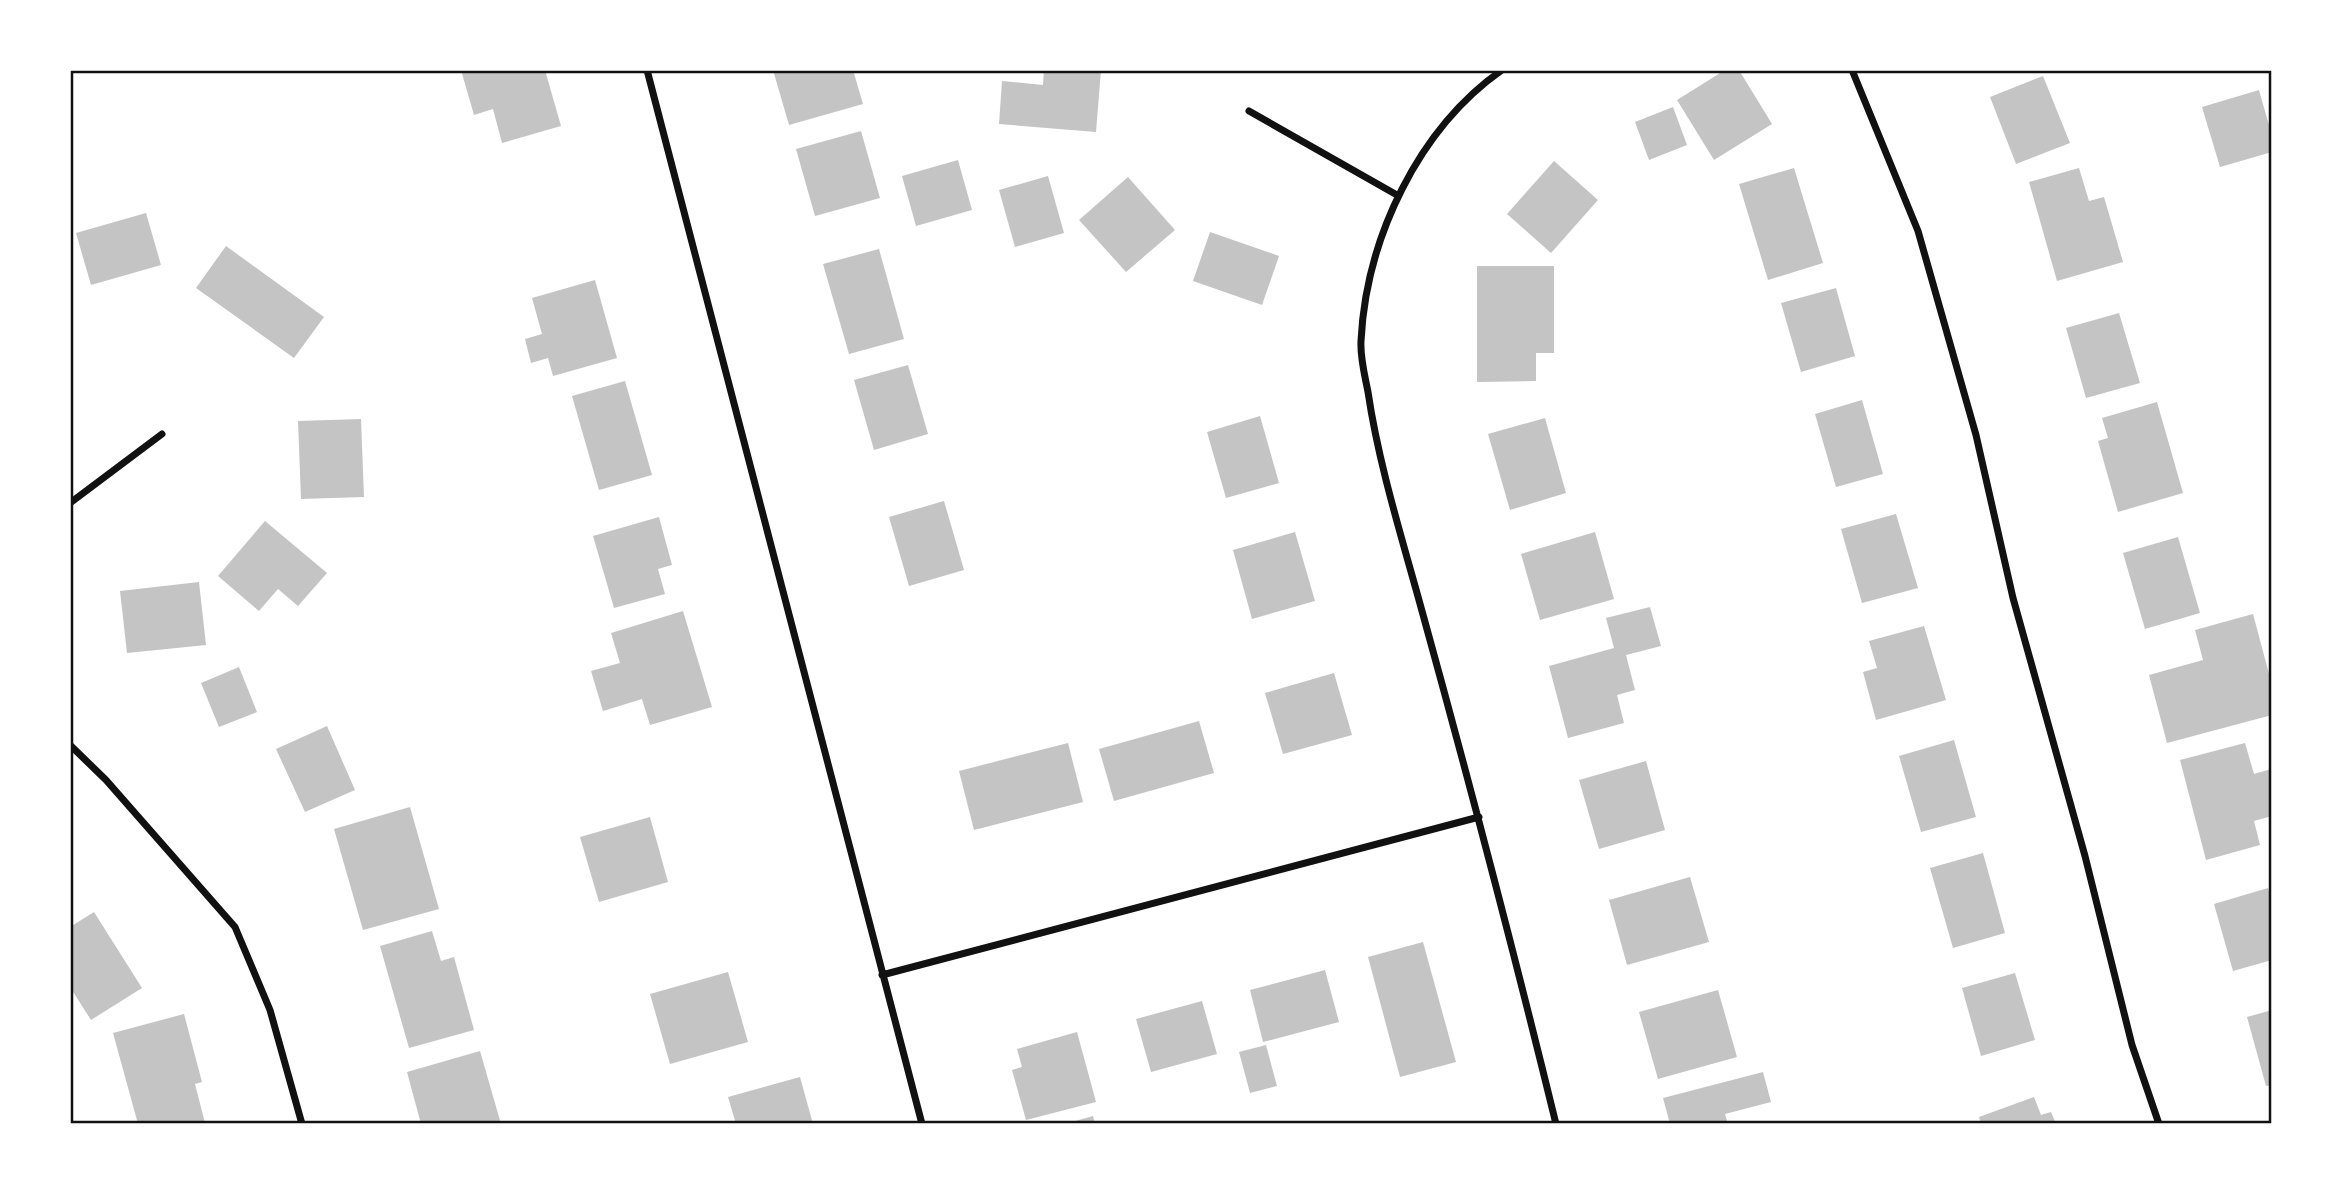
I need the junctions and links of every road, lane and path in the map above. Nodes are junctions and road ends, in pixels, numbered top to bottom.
1 (648, 70) edge
2 (1502, 70) edge
3 (1852, 70) edge
4 (1249, 111) dead end
5 (1397, 195) junction
6 (162, 434) dead end
7 (70, 503) edge
8 (70, 745) edge
9 (1479, 817) junction
10 (883, 975) junction
11 (302, 1124) edge
12 (922, 1124) edge
13 (1556, 1124) edge
14 (2160, 1124) edge

1 - 10 street
2 - 5 street
3 - 14 street
4 - 5 street
5 - 9 street
6 - 7 street
8 - 11 street
9 - 10 street
9 - 13 street
10 - 12 street

